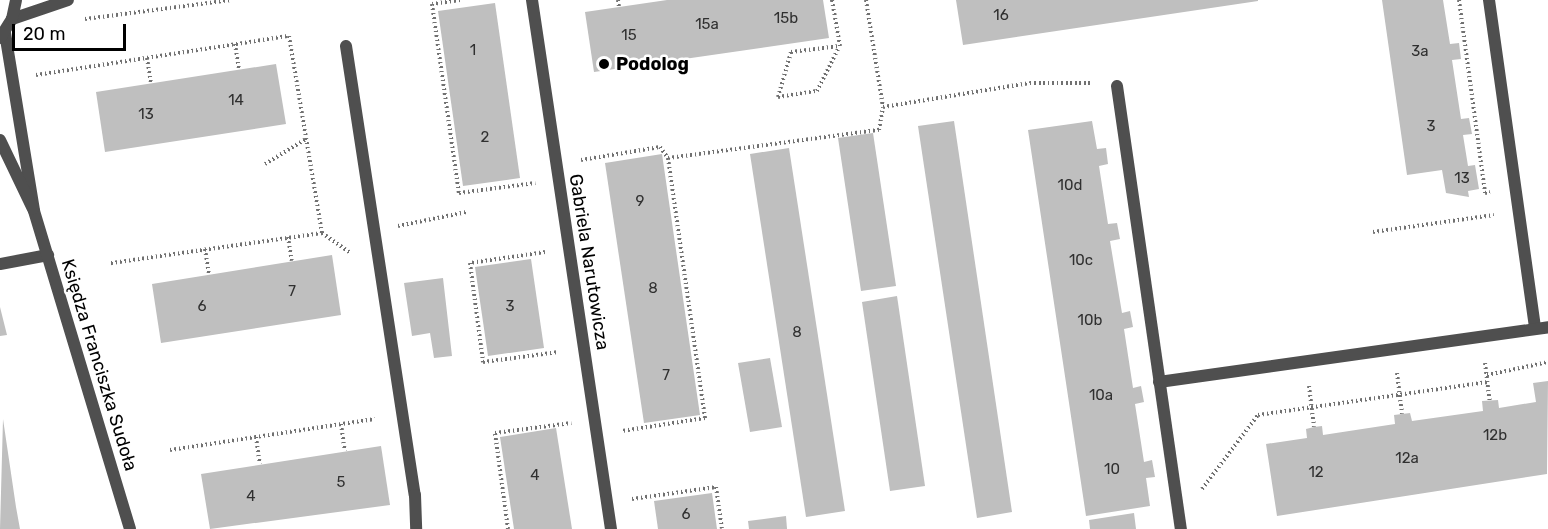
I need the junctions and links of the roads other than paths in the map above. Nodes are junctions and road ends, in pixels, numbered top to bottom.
1 (16, 0) edge
2 (68, 0) edge
3 (532, 0) edge
4 (1489, 0) edge
5 (12, 19) junction
6 (2, 35) edge
7 (346, 46) dead end
8 (1117, 86) road end
9 (0, 140) edge
10 (34, 211) junction
11 (48, 255) junction
12 (0, 264) edge
13 (1548, 327) edge
14 (1535, 328) junction
15 (1159, 382) junction
16 (1180, 524) edge
17 (130, 529) edge
18 (416, 529) edge
19 (611, 529) edge

1 - 5 street
2 - 5 street
3 - 19 street, Gabriela Narutowicza
4 - 14 street
5 - 6 street
6 - 10 street, Księdza Franciszka Sudoła
7 - 18 street
8 - 15 street
9 - 10 street, Księdza Franciszka Sudoła
10 - 11 street, Księdza Franciszka Sudoła
11 - 12 street
11 - 17 street, Księdza Franciszka Sudoła
13 - 14 street
14 - 15 street
15 - 16 street

